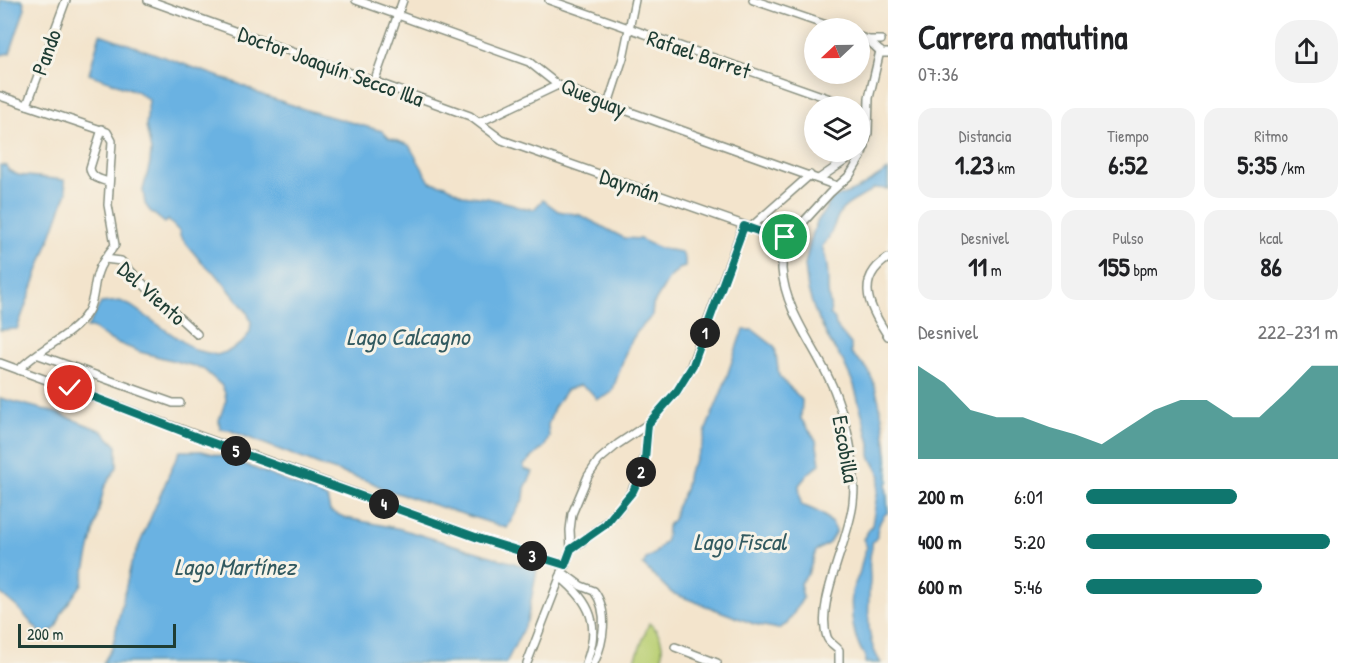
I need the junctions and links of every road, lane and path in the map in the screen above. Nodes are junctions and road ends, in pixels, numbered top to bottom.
1 (66, 0) edge
2 (148, 0) edge
3 (356, 0) edge
4 (403, 0) edge
5 (549, 0) edge
6 (635, 0) edge
7 (753, 0) edge
8 (398, 15) junction
9 (806, 18) edge
10 (629, 29) junction
11 (885, 37) edge
12 (870, 40) edge
13 (870, 42) edge
14 (879, 50) junction
15 (888, 53) edge
16 (878, 62) junction
17 (374, 82) junction
18 (558, 85) junction
19 (0, 96) edge
20 (821, 96) edge
21 (867, 96) edge
22 (608, 104) junction
23 (27, 105) junction
24 (480, 122) junction
25 (102, 129) junction
26 (843, 162) edge
27 (858, 162) edge
28 (810, 175) junction
29 (820, 178) junction
30 (108, 182) junction
31 (837, 186) junction
32 (747, 227) junction
33 (785, 237) junction
34 (115, 245) junction
35 (888, 258) edge
36 (105, 259) junction
37 (121, 261) junction
38 (197, 334) dead end
39 (888, 336) edge
40 (53, 342) junction
41 (39, 355) junction
42 (57, 362) junction
43 (0, 363) edge
44 (20, 370) junction
45 (180, 403) dead end
46 (648, 424) junction
47 (571, 549) junction
48 (562, 571) junction
49 (675, 647) dead end
50 (591, 660) edge
51 (706, 661) edge
52 (527, 663) edge
53 (717, 663) edge
54 (840, 663) edge

1 - 23 street, Pando
2 - 17 street, Doctor Joaquín Secco Illa
3 - 8 street, Queguay
4 - 8 street
5 - 10 street, Rafael Barret
6 - 10 street
7 - 9 street
8 - 17 street
8 - 18 street, Queguay
10 - 20 street, Rafael Barret
10 - 22 street
11 - 12 street
11 - 14 street
13 - 14 street
14 - 15 street
14 - 16 street
15 - 16 street
16 - 21 street
17 - 24 street, Doctor Joaquín Secco Illa
18 - 22 street, Queguay
18 - 24 street
19 - 23 street
22 - 28 street, Queguay
23 - 25 street
24 - 32 street, Daymán
25 - 30 street
25 - 30 street
26 - 29 street
27 - 31 street
28 - 29 street, Queguay
28 - 32 street
29 - 31 street, Queguay
30 - 34 street
31 - 33 street
32 - 33 street, Daymán
32 - 46 street
33 - 54 street, Escobilla
34 - 36 street
34 - 37 street
35 - 39 street
36 - 37 street, Del Viento
36 - 40 street
37 - 38 street, Del Viento
40 - 41 street
40 - 42 street
41 - 42 street
41 - 44 street
42 - 45 street
43 - 44 street
44 - 48 street
46 - 47 street
46 - 47 street
47 - 48 street
48 - 50 street
48 - 50 street
48 - 52 street
49 - 51 street
51 - 53 street

